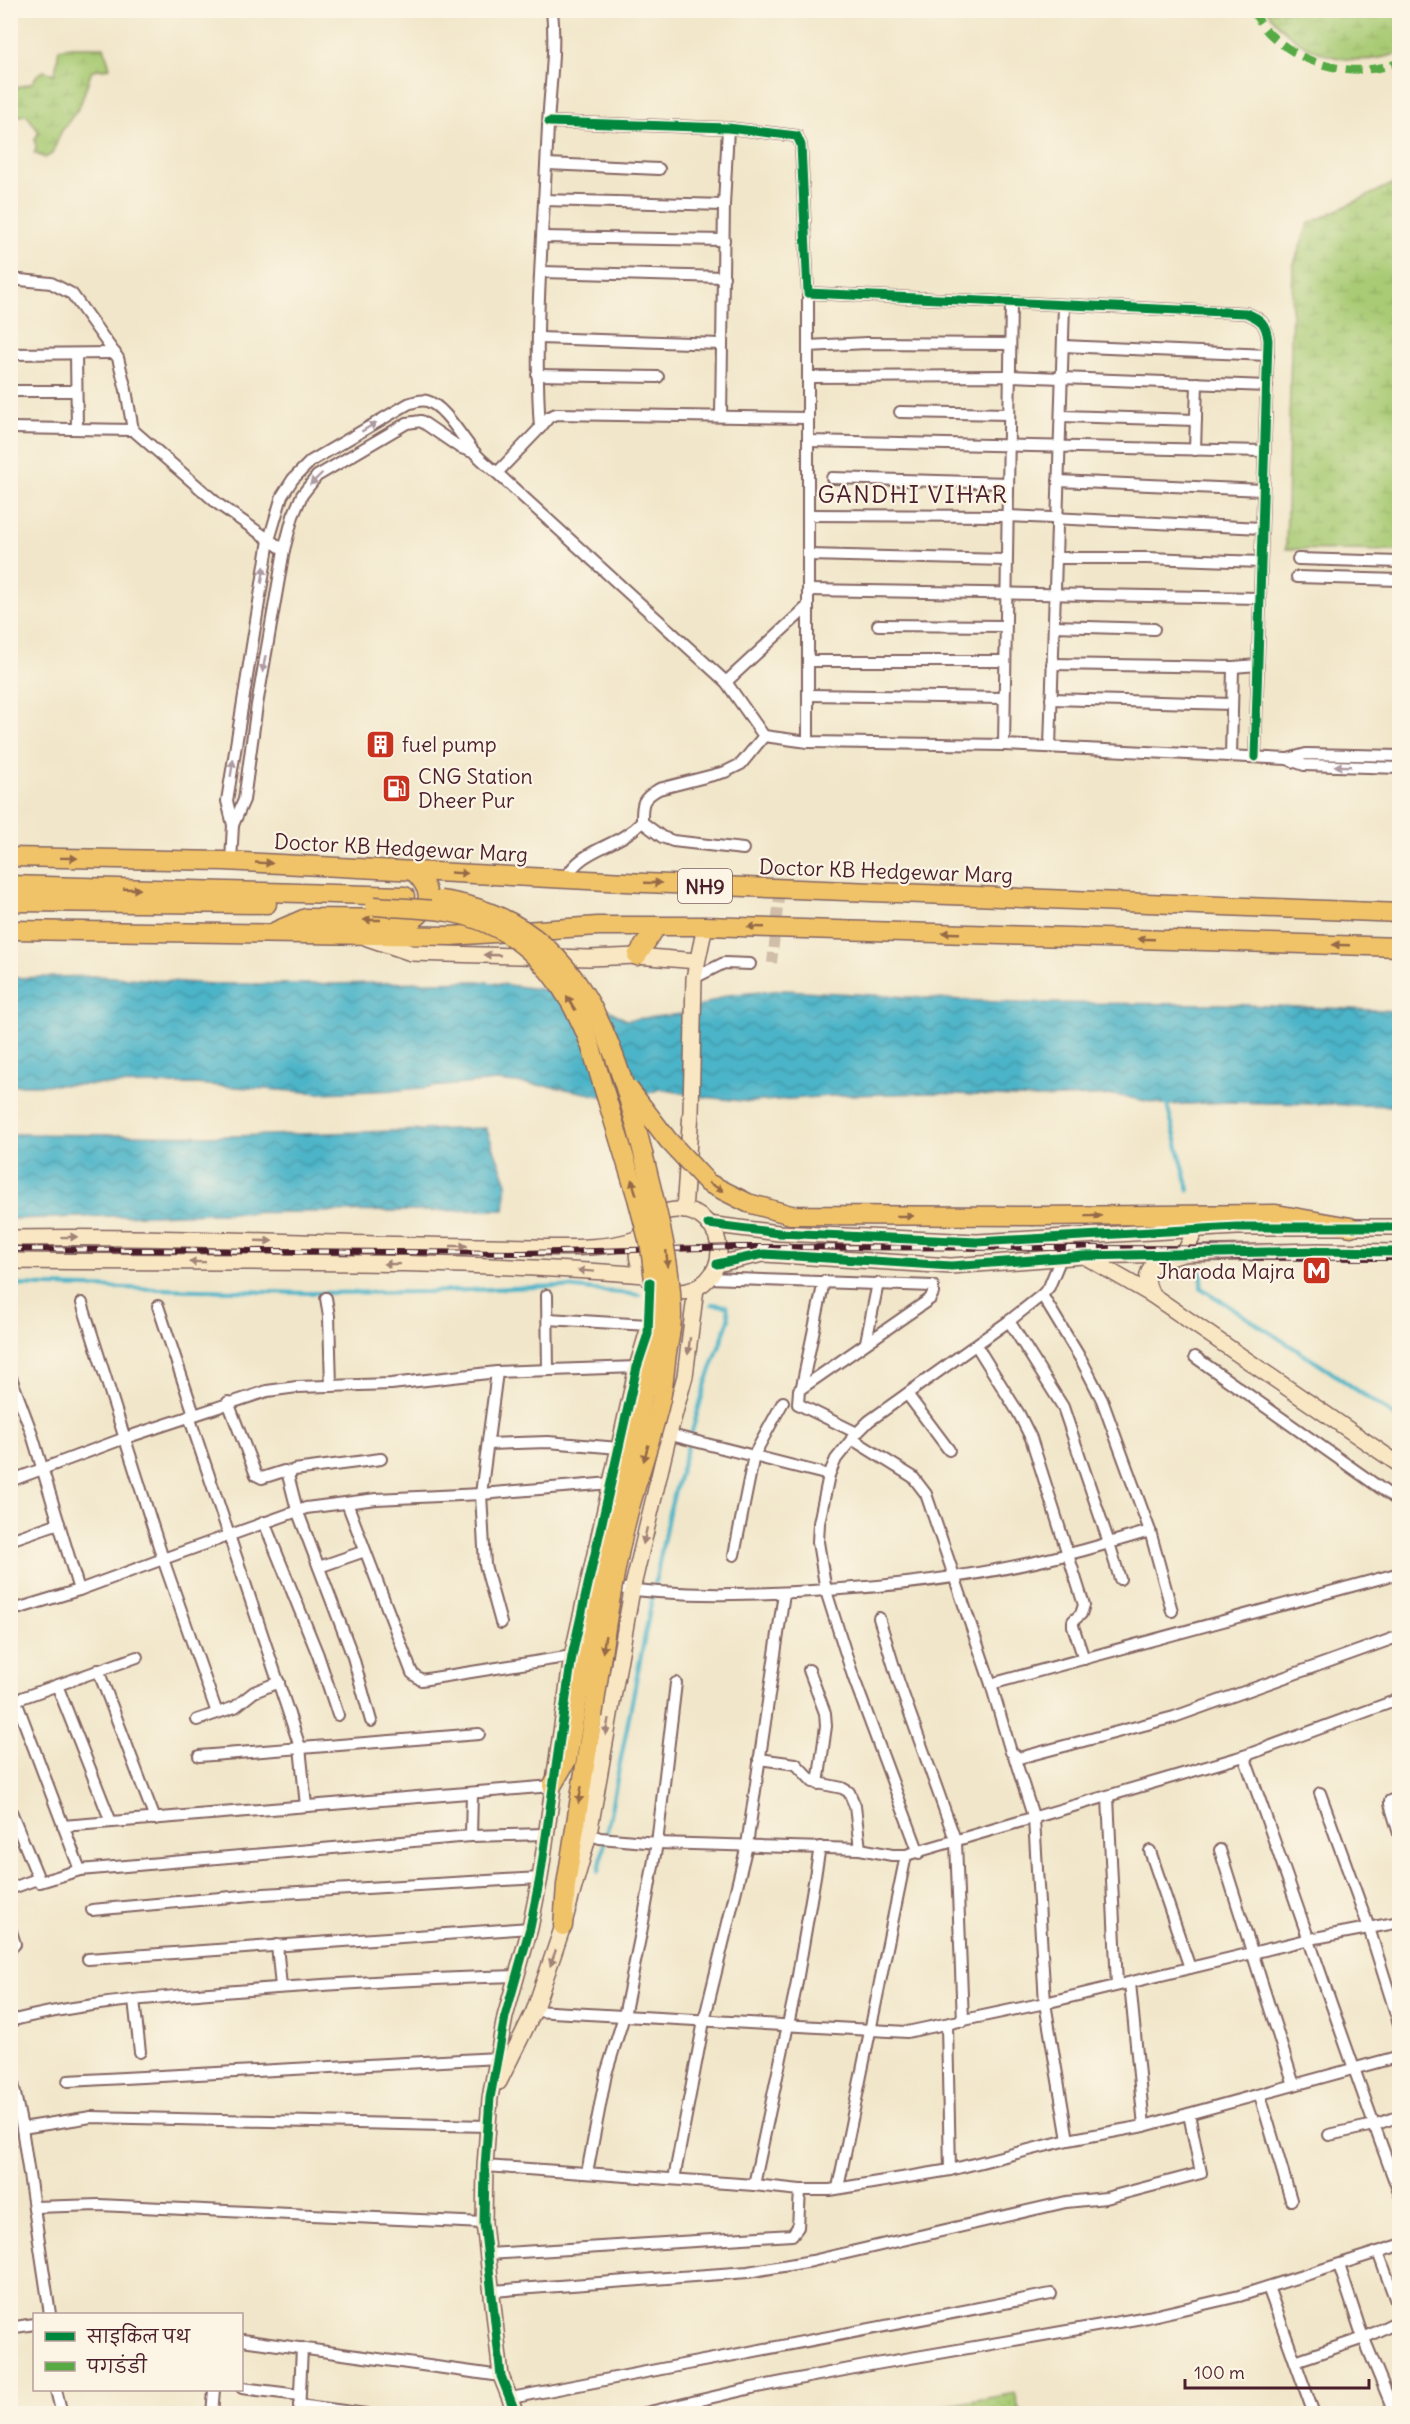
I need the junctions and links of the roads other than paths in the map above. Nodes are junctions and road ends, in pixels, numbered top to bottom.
1 (552, 10) edge
2 (549, 122) junction
3 (728, 128) junction
4 (547, 164) junction
5 (659, 169) dead end
6 (544, 200) junction
7 (724, 205) junction
8 (542, 237) junction
9 (724, 240) junction
10 (542, 272) junction
11 (724, 277) junction
12 (10, 279) edge
13 (808, 293) junction
14 (1011, 303) junction
15 (1064, 305) junction
16 (539, 338) junction
17 (722, 344) junction
18 (1010, 344) junction
19 (808, 346) junction
20 (1063, 346) junction
21 (115, 353) junction
22 (10, 354) edge
23 (76, 354) junction
24 (1268, 356) junction
25 (537, 375) junction
26 (658, 376) dead end
27 (808, 376) junction
28 (1010, 376) junction
29 (1062, 378) junction
30 (1197, 383) junction
31 (1267, 386) junction
32 (10, 391) edge
33 (76, 391) junction
34 (900, 412) dead end
35 (1009, 414) junction
36 (721, 416) junction
37 (1060, 416) junction
38 (808, 418) junction
39 (1196, 420) junction
40 (10, 428) edge
41 (540, 428) junction
42 (77, 429) junction
43 (133, 430) junction
44 (808, 441) junction
45 (1009, 446) junction
46 (1059, 448) junction
47 (1195, 450) junction
48 (1264, 452) junction
49 (475, 453) junction
50 (497, 473) junction
51 (832, 478) dead end
52 (1058, 481) junction
53 (1008, 483) junction
54 (1263, 490) junction
55 (808, 516) junction
56 (1008, 516) junction
57 (1057, 518) junction
58 (1262, 528) junction
59 (268, 540) junction
60 (284, 550) junction
61 (809, 555) junction
62 (1056, 558) junction
63 (1298, 559) dead end
64 (1005, 560) junction
65 (1261, 562) junction
66 (1400, 562) edge
67 (1298, 577) dead end
68 (1400, 580) edge
69 (809, 590) junction
70 (1006, 593) junction
71 (1055, 596) junction
72 (1260, 598) junction
73 (808, 606) junction
74 (878, 625) dead end
75 (1005, 626) junction
76 (1054, 626) junction
77 (1154, 629) dead end
78 (809, 661) junction
79 (1005, 661) junction
80 (1052, 663) junction
81 (1258, 665) junction
82 (1233, 667) junction
83 (726, 682) junction
84 (809, 695) junction
85 (1004, 698) junction
86 (1051, 699) junction
87 (1232, 704) junction
88 (764, 736) junction
89 (808, 742) junction
90 (1004, 745) junction
91 (1050, 747) junction
92 (1230, 756) junction
93 (1400, 756) edge
94 (1255, 757) junction
95 (1287, 759) junction
96 (1400, 768) edge
97 (642, 822) junction
98 (233, 825) junction
99 (742, 849) dead end
100 (10, 857) edge
101 (231, 861) junction
102 (413, 871) junction
103 (565, 879) junction
104 (10, 885) edge
105 (10, 902) edge
106 (1400, 914) edge
107 (657, 926) junction
108 (705, 926) junction
109 (10, 930) edge
110 (268, 934) junction
111 (358, 934) junction
112 (1400, 947) edge
113 (637, 956) junction
114 (697, 961) junction
115 (750, 964) dead end
116 (694, 978) junction
117 (623, 1080) junction
118 (684, 1211) junction
119 (708, 1224) junction
120 (1351, 1227) junction
121 (1400, 1227) edge
122 (1196, 1229) junction
123 (10, 1238) edge
124 (638, 1238) junction
125 (1400, 1252) edge
126 (1184, 1254) junction
127 (1084, 1256) junction
128 (1061, 1258) junction
129 (10, 1261) edge
130 (717, 1264) junction
131 (709, 1278) junction
132 (647, 1279) junction
133 (824, 1281) junction
134 (878, 1283) junction
135 (696, 1288) junction
136 (1152, 1294) junction
137 (548, 1295) dead end
138 (1042, 1295) junction
139 (326, 1298) dead end
140 (82, 1303) dead end
141 (158, 1306) dead end
142 (548, 1319) junction
143 (1010, 1321) junction
144 (648, 1325) junction
145 (866, 1342) junction
146 (976, 1345) junction
147 (1195, 1358) dead end
148 (637, 1367) junction
149 (548, 1371) junction
150 (497, 1372) junction
151 (10, 1375) edge
152 (331, 1386) junction
153 (802, 1386) junction
154 (907, 1394) junction
155 (228, 1402) junction
156 (783, 1402) dead end
157 (191, 1415) junction
158 (625, 1423) junction
159 (674, 1436) junction
160 (854, 1436) junction
161 (125, 1438) junction
162 (488, 1444) junction
163 (619, 1448) junction
164 (949, 1450) dead end
165 (754, 1455) junction
166 (381, 1459) dead end
167 (1400, 1465) edge
168 (43, 1469) junction
169 (290, 1472) junction
170 (829, 1475) junction
171 (10, 1481) edge
172 (611, 1483) junction
173 (481, 1494) junction
174 (1400, 1502) edge
175 (347, 1503) junction
176 (297, 1510) junction
177 (59, 1522) junction
178 (264, 1522) junction
179 (1150, 1531) junction
180 (228, 1536) junction
181 (10, 1540) edge
182 (1108, 1543) junction
183 (364, 1551) junction
184 (734, 1555) dead end
185 (1069, 1555) junction
186 (163, 1559) junction
187 (319, 1567) junction
188 (1400, 1573) edge
189 (953, 1578) junction
190 (1120, 1579) dead end
191 (589, 1584) junction
192 (79, 1590) junction
193 (639, 1590) junction
194 (826, 1591) junction
195 (784, 1593) junction
196 (10, 1611) edge
197 (1172, 1611) dead end
198 (879, 1618) dead end
199 (501, 1623) dead end
200 (1400, 1636) edge
201 (572, 1656) junction
202 (137, 1657) dead end
203 (1084, 1659) junction
204 (98, 1670) junction
205 (809, 1670) dead end
206 (279, 1682) junction
207 (676, 1683) dead end
208 (991, 1684) junction
209 (57, 1685) junction
210 (1400, 1699) edge
211 (13, 1701) edge
212 (217, 1713) junction
213 (338, 1715) dead end
214 (584, 1715) junction
215 (197, 1720) dead end
216 (371, 1721) dead end
217 (479, 1734) dead end
218 (300, 1747) junction
219 (199, 1756) dead end
220 (1014, 1756) junction
221 (1244, 1756) junction
222 (759, 1759) junction
223 (818, 1784) junction
224 (552, 1786) junction
225 (472, 1793) junction
226 (1320, 1793) dead end
227 (1108, 1797) junction
228 (1400, 1797) edge
229 (306, 1806) junction
230 (10, 1809) edge
231 (155, 1819) junction
232 (1034, 1819) junction
233 (111, 1822) junction
234 (63, 1826) junction
235 (545, 1834) junction
236 (471, 1836) junction
237 (594, 1836) junction
238 (1400, 1837) edge
239 (956, 1842) junction
240 (657, 1843) junction
241 (747, 1845) junction
242 (820, 1847) junction
243 (860, 1849) junction
244 (1220, 1850) dead end
245 (1150, 1851) dead end
246 (919, 1853) junction
247 (906, 1855) junction
248 (80, 1870) junction
249 (540, 1878) junction
250 (37, 1879) junction
251 (10, 1889) edge
252 (92, 1910) dead end
253 (1400, 1922) edge
254 (563, 1926) junction
255 (10, 1928) edge
256 (530, 1928) junction
257 (1369, 1928) junction
258 (1310, 1939) junction
259 (277, 1944) junction
260 (10, 1949) edge
261 (1254, 1952) junction
262 (88, 1959) dead end
263 (1190, 1968) junction
264 (518, 1976) junction
265 (1130, 1983) junction
266 (1117, 1986) junction
267 (280, 1987) junction
268 (134, 2000) junction
269 (1045, 2003) junction
270 (534, 2011) junction
271 (624, 2016) junction
272 (10, 2021) edge
273 (704, 2021) junction
274 (963, 2021) junction
275 (788, 2024) junction
276 (947, 2025) junction
277 (1400, 2027) edge
278 (871, 2031) junction
279 (140, 2052) dead end
280 (1400, 2056) edge
281 (498, 2058) junction
282 (10, 2069) edge
283 (1353, 2069) junction
284 (68, 2081) dead end
285 (1294, 2085) junction
286 (1260, 2094) junction
287 (490, 2098) junction
288 (1189, 2114) junction
289 (1400, 2116) edge
290 (1374, 2125) junction
291 (488, 2126) junction
292 (1144, 2126) junction
293 (22, 2128) junction
294 (1329, 2134) dead end
295 (1068, 2140) junction
296 (485, 2166) junction
297 (950, 2170) junction
298 (587, 2173) junction
299 (674, 2179) junction
300 (754, 2185) junction
301 (838, 2188) junction
302 (800, 2190) junction
303 (1400, 2195) edge
304 (1291, 2200) dead end
305 (34, 2207) junction
306 (484, 2223) junction
307 (1400, 2245) edge
308 (1378, 2252) junction
309 (488, 2254) junction
310 (1339, 2265) junction
311 (1268, 2287) junction
312 (492, 2291) junction
313 (1052, 2294) dead end
314 (1400, 2312) edge
315 (50, 2313) edge
316 (1400, 2320) edge
317 (33, 2324) edge
318 (10, 2328) edge
319 (1364, 2338) junction
320 (243, 2340) edge
321 (302, 2348) junction
322 (1295, 2361) junction
323 (501, 2376) junction
324 (243, 2388) edge
325 (57, 2391) edge
326 (214, 2391) edge
327 (511, 2398) junction
328 (299, 2404) edge
329 (62, 2414) edge
330 (212, 2414) edge
331 (366, 2414) edge
332 (516, 2414) edge
333 (641, 2414) edge
334 (1314, 2414) edge
335 (1395, 2414) edge

1 - 2 street
2 - 3 street
2 - 4 street
3 - 7 street
3 - 13 street
4 - 5 street
4 - 6 street
6 - 7 street
6 - 8 street
7 - 9 street
8 - 9 street
8 - 10 street
9 - 11 street
10 - 11 street
10 - 16 street
11 - 17 street
12 - 21 street
13 - 14 street
13 - 19 street
14 - 15 street
14 - 18 street
15 - 20 street
15 - 24 street
16 - 17 street
16 - 25 street
17 - 36 street
18 - 19 street
18 - 28 street
19 - 27 street
20 - 24 street
20 - 29 street
21 - 23 street
21 - 43 street
22 - 23 street
23 - 33 street
24 - 31 street
25 - 26 street
25 - 41 street
27 - 28 street
27 - 38 street
28 - 29 street
28 - 35 street
29 - 30 street
29 - 37 street
30 - 31 street
30 - 39 street
31 - 48 street
32 - 33 street
33 - 42 street
34 - 35 street
35 - 45 street
36 - 38 street
36 - 41 street
37 - 39 street
37 - 46 street
38 - 44 street
39 - 47 street
40 - 42 street
41 - 50 street
42 - 43 street
43 - 59 street
44 - 45 street
44 - 55 street
45 - 46 street
45 - 53 street
46 - 47 street
46 - 52 street
47 - 48 street
48 - 54 street
49 - 50 street
59 -> 49 street
49 -> 60 street
50 - 83 street
51 - 53 street
52 - 54 street
52 - 57 street
53 - 56 street
54 - 58 street
55 - 56 street
55 - 61 street
56 - 57 street
56 - 64 street
57 - 58 street
57 - 62 street
58 - 65 street
59 - 60 street
98 -> 59 street
60 -> 98 street
61 - 64 street
61 - 69 street
62 - 65 street
62 - 71 street
63 - 66 street
64 - 70 street
65 - 72 street
67 - 68 street
69 - 70 street
69 - 73 street
70 - 71 street
70 - 75 street
71 - 72 street
71 - 76 street
72 - 81 street
73 - 78 street
73 - 83 street
74 - 75 street
75 - 79 street
76 - 77 street
76 - 80 street
78 - 79 street
78 - 84 street
79 - 85 street
80 - 82 street
80 - 86 street
81 - 82 street
81 - 94 street
82 - 87 street
83 - 88 street
84 - 85 street
84 - 89 street
85 - 90 street
86 - 87 street
86 - 91 street
87 - 92 street
88 - 89 street
88 - 97 street
89 - 90 street
90 - 91 street
91 - 92 street
92 - 94 street
93 - 95 street
94 - 95 street
96 -> 95 street
97 - 99 street
97 - 103 street
98 - 101 street
100 -> 101 highway, Doctor KB Hedgewar Marg / NH9
101 -> 102 highway, Doctor KB Hedgewar Marg / NH9
102 -> 103 highway, Doctor KB Hedgewar Marg / NH9
102 -> 110 highway
103 -> 106 highway, Doctor KB Hedgewar Marg / NH9
104 -> 117 highway, bridge
214 -> 105 highway, bridge
107 - 108 highway, NH9
107 - 111 highway, NH9
107 - 113 highway
112 -> 108 highway, NH9
108 - 114 street
109 - 110 highway, NH9
110 - 111 highway, NH9
113 -> 111 street
113 - 114 street
114 - 116 street
115 - 116 street
116 - 118 street
117 -> 120 highway, bridge
117 -> 214 highway, bridge
118 - 119 street
118 - 124 street
119 - 122 street
119 - 130 street
120 - 121 street
120 - 122 street
122 - 126 street
123 -> 124 street
124 - 132 street
125 - 126 street
126 - 127 street
126 - 136 street
127 - 128 street
127 - 136 street
128 - 130 street
128 - 138 street
132 -> 129 street
130 - 131 street
131 - 133 street
131 - 135 street
132 - 135 street
132 - 144 street
133 - 134 street
133 - 153 street
134 - 145 street
134 - 145 street
135 -> 159 street
136 - 167 street
137 - 142 street
138 - 143 street
138 - 179 street
139 - 152 street
140 - 161 street
141 - 157 street
142 - 144 street
142 - 149 street
143 - 146 street
143 - 182 street
144 - 148 street
145 - 153 street
146 - 154 street
146 - 185 street
147 - 174 street
148 - 149 street
148 - 158 street
149 - 150 street
150 - 152 street
150 - 162 street
151 - 168 street
152 - 155 street
153 - 160 street
154 - 160 street
154 - 164 street
155 - 157 street
155 - 169 street
156 - 165 street
157 - 161 street
157 - 180 street
158 - 159 street
158 - 163 street
159 - 165 street
159 -> 193 street
160 - 170 street
160 - 189 street
161 - 168 street
161 - 186 street
162 - 163 street
162 - 173 street
163 - 172 street
165 - 170 street
165 - 184 street
166 - 169 street
168 - 171 street
168 - 177 street
169 - 176 street
170 - 194 street
172 - 173 street
172 - 191 street
173 - 175 street
173 - 199 street
175 - 176 street
175 - 183 street
176 - 178 street
176 - 187 street
177 - 181 street
177 - 192 street
178 - 180 street
178 - 213 street
179 - 182 street
179 - 197 street
180 - 186 street
180 - 206 street
182 - 185 street
182 - 190 street
183 - 187 street
183 - 201 street
185 - 189 street
185 - 203 street
186 - 192 street
186 - 212 street
187 - 216 street
188 - 203 street
189 - 194 street
189 - 208 street
191 - 193 street
191 - 201 street
192 - 196 street
193 - 195 street
193 -> 237 street
194 - 195 street
194 - 246 street
195 - 222 street
198 - 239 street
200 - 220 street
201 - 224 street
202 - 204 street
203 - 208 street
204 - 209 street
204 - 231 street
205 - 223 street
206 - 212 street
206 - 218 street
207 - 240 street
208 - 220 street
209 - 211 street
209 - 233 street
210 - 221 street
211 - 234 street
212 - 215 street
214 - 224 highway
214 -> 254 highway
217 - 218 street
218 - 219 street
218 - 229 street
220 - 232 street
221 - 227 street
221 - 258 street
222 - 223 street
222 - 241 street
223 - 243 street
224 - 225 street
224 - 235 street
225 - 229 street
225 - 236 street
226 - 257 street
227 - 232 street
227 - 266 street
228 - 238 street
229 - 231 street
230 - 250 street
231 - 233 street
232 - 239 street
232 - 269 street
233 - 234 street
234 - 248 street
235 - 236 street
235 - 249 street
236 - 248 street
237 - 240 street
237 - 254 street
239 - 246 street
239 - 274 street
240 - 241 street
240 - 271 street
241 - 242 street
241 - 273 street
242 - 243 street
242 - 275 street
243 - 247 street
244 - 261 street
245 - 263 street
246 - 247 street
247 - 278 street
248 - 250 street
249 - 252 street
249 - 256 street
250 - 251 street
253 - 257 street
254 -> 270 street
255 - 260 street
256 - 259 street
256 - 264 street
257 - 258 street
257 - 277 street
258 - 261 street
258 - 283 street
259 - 262 street
259 - 267 street
261 - 263 street
261 - 285 street
263 - 265 street
264 - 267 street
264 - 281 street
265 - 266 street
265 - 292 street
266 - 269 street
267 - 268 street
268 - 272 street
268 - 279 street
269 - 274 street
269 - 295 street
270 - 271 street
270 - 287 street
271 - 273 street
271 - 298 street
273 - 275 street
273 - 299 street
274 - 276 street
275 - 278 street
275 - 300 street
276 - 278 street
276 - 297 street
278 - 301 street
280 - 283 street
281 - 284 street
281 - 287 street
282 - 293 street
283 - 285 street
283 - 290 street
285 - 286 street
286 - 288 street
286 - 304 street
287 - 291 street
288 - 292 street
288 - 312 street
289 - 290 street
290 - 294 street
290 - 303 street
291 - 293 street
291 - 296 street
292 - 295 street
293 - 305 street
295 - 297 street
296 - 298 street
296 - 306 street
297 - 301 street
298 - 299 street
299 - 300 street
300 - 302 street
301 - 302 street
302 - 309 street
305 - 306 street
305 - 315 street
306 - 309 street
307 - 308 street
308 - 310 street
308 - 314 street
309 - 312 street
310 - 311 street
310 - 319 street
311 - 322 street
311 - 333 street
312 - 323 street
313 - 327 street
316 - 319 street
317 - 318 street
319 - 322 street
319 - 335 street
320 - 321 street
321 - 323 street
321 - 328 street
322 - 334 street
323 - 327 street
324 - 328 street
325 - 329 street
326 - 330 street
327 - 332 street
328 - 331 street

